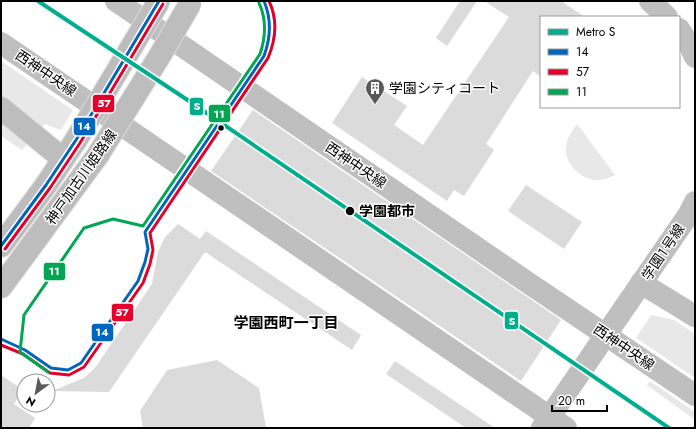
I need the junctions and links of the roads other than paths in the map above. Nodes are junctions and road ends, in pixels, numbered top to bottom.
1 (116, 1) edge
2 (159, 1) edge
3 (650, 1) edge
4 (191, 3) edge
5 (667, 16) edge
6 (680, 31) edge
7 (1, 43) edge
8 (695, 57) edge
9 (1, 108) edge
10 (98, 155) junction
11 (63, 159) junction
12 (695, 202) edge
13 (1, 246) edge
14 (641, 283) junction
15 (1, 287) edge
16 (695, 316) edge
17 (695, 395) edge
18 (542, 428) edge
19 (566, 428) edge

1 - 17 street, 西神中央線
2 - 11 main road, 神戸加古川姫路線, bridge
3 - 5 street
4 - 10 main road, 神戸加古川姫路線, bridge
6 - 8 street
7 - 19 street, 西神中央線
9 - 11 main road, 神戸加古川姫路線
10 - 11 main road
10 - 15 main road, 神戸加古川姫路線
11 - 13 main road, 神戸加古川姫路線
12 - 14 street, 学園１号線
14 - 16 street
14 - 18 street, 学園１号線, bridge

